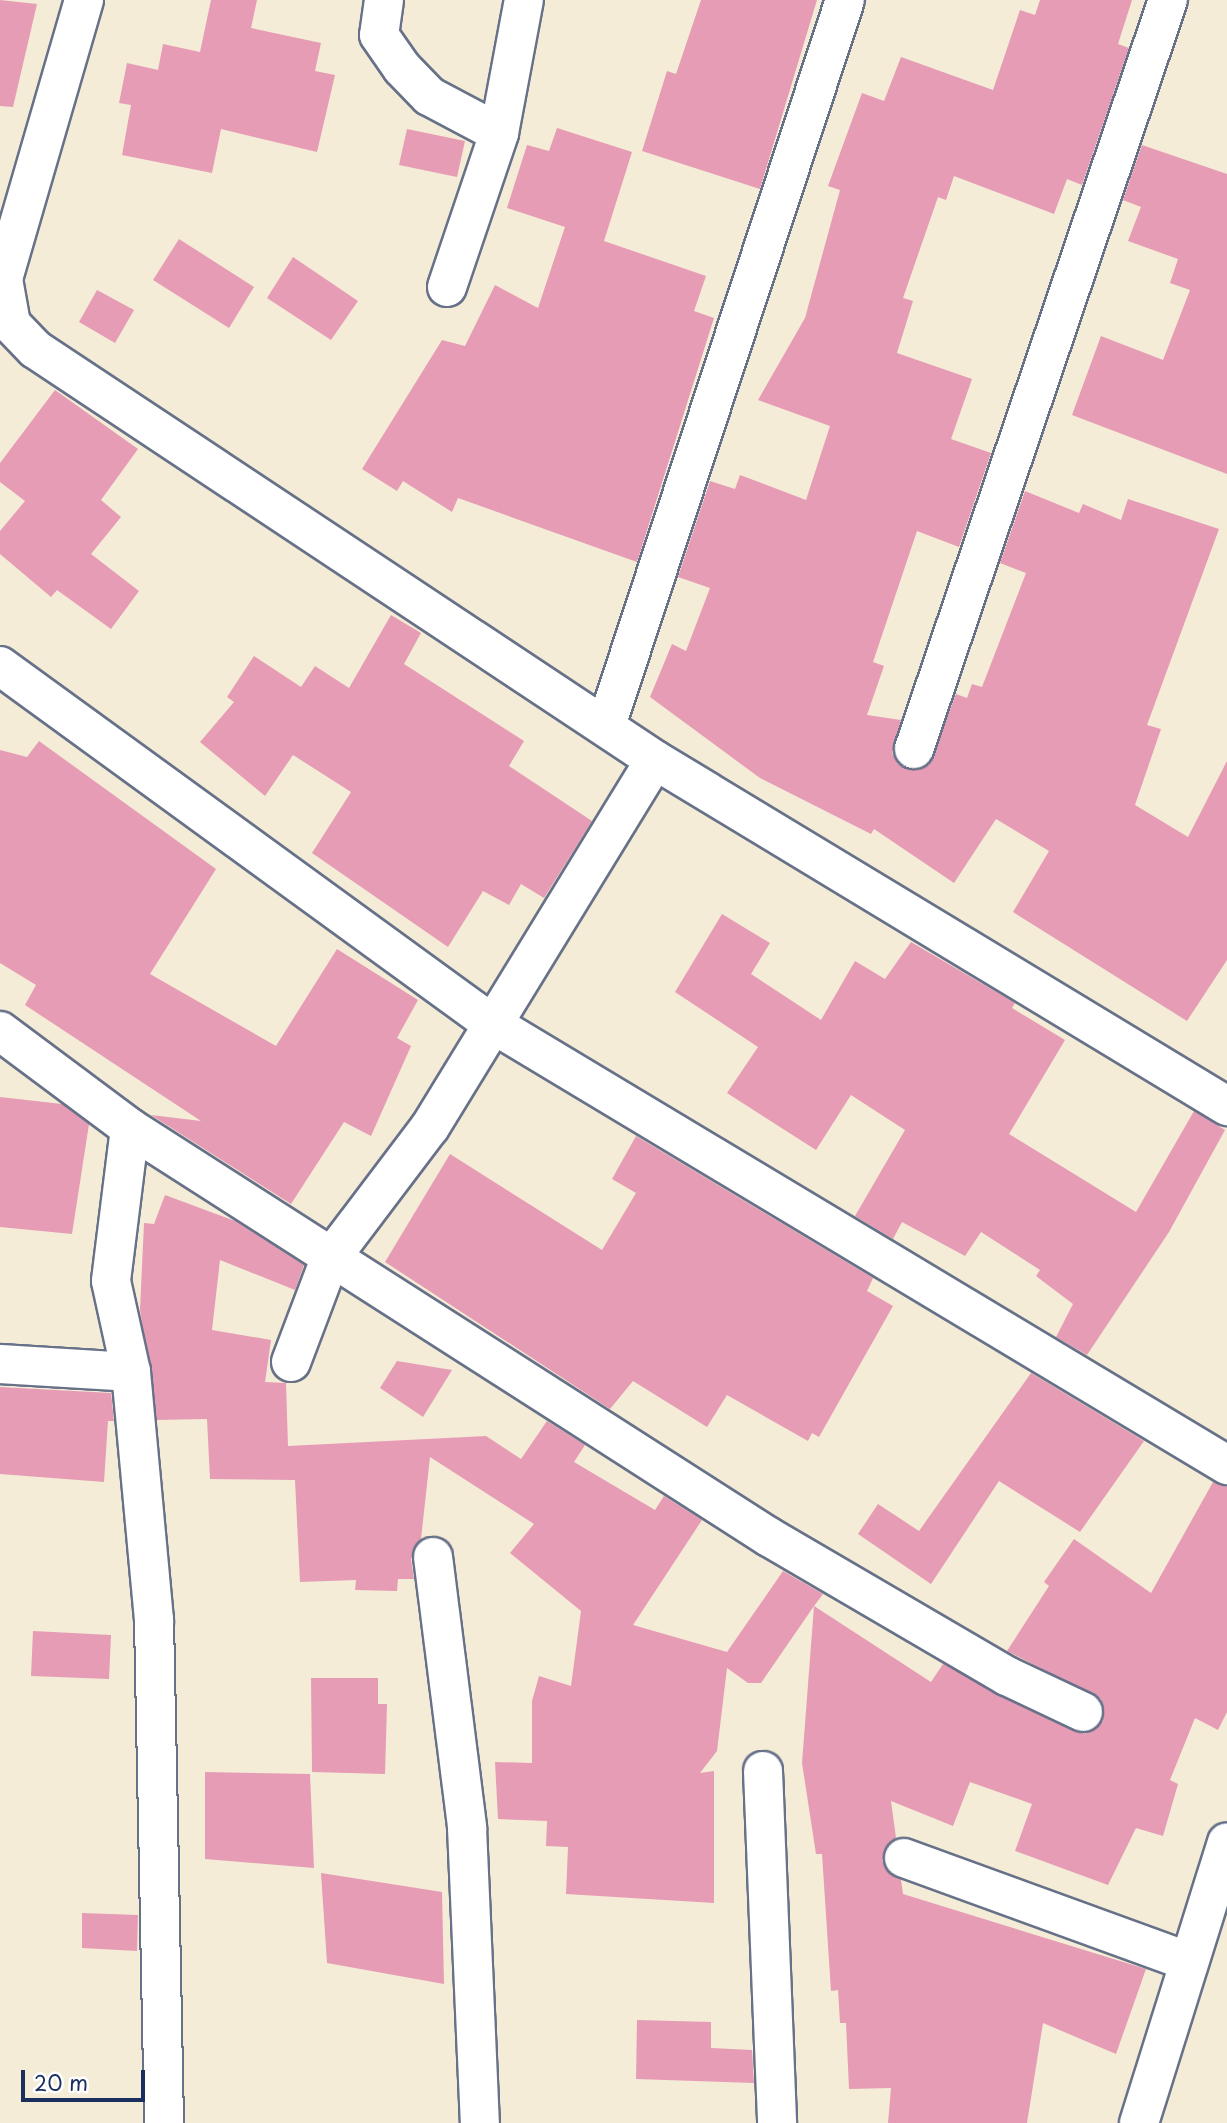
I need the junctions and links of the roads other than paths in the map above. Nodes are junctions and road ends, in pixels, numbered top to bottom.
1 (84, 0) edge
2 (384, 0) edge
3 (524, 0) edge
4 (845, 0) edge
5 (1168, 0) edge
6 (499, 133) junction
7 (1, 279) edge
8 (447, 287) dead end
9 (0, 666) edge
10 (606, 726) junction
11 (914, 748) dead end
12 (655, 760) junction
13 (491, 1023) junction
14 (0, 1031) edge
15 (1227, 1106) edge
16 (130, 1128) junction
17 (330, 1259) junction
18 (291, 1362) dead end
19 (0, 1364) edge
20 (131, 1372) junction
21 (1227, 1465) edge
22 (433, 1557) dead end
23 (1083, 1712) dead end
24 (763, 1771) dead end
25 (1227, 1842) edge
26 (904, 1858) dead end
27 (1185, 1960) junction
28 (164, 2123) edge
29 (480, 2123) edge
30 (777, 2123) edge
31 (1139, 2123) edge

1 - 7 street
2 - 6 street
3 - 6 street
4 - 10 street
5 - 11 street
6 - 8 street
7 - 10 street
9 - 13 street
10 - 12 street
12 - 13 street
12 - 15 street
13 - 17 street
13 - 21 street
14 - 16 street
16 - 17 street
16 - 20 street
17 - 18 street
17 - 23 street
19 - 20 street
20 - 28 street
22 - 29 street
24 - 30 street
25 - 27 street
26 - 27 street
27 - 31 street

